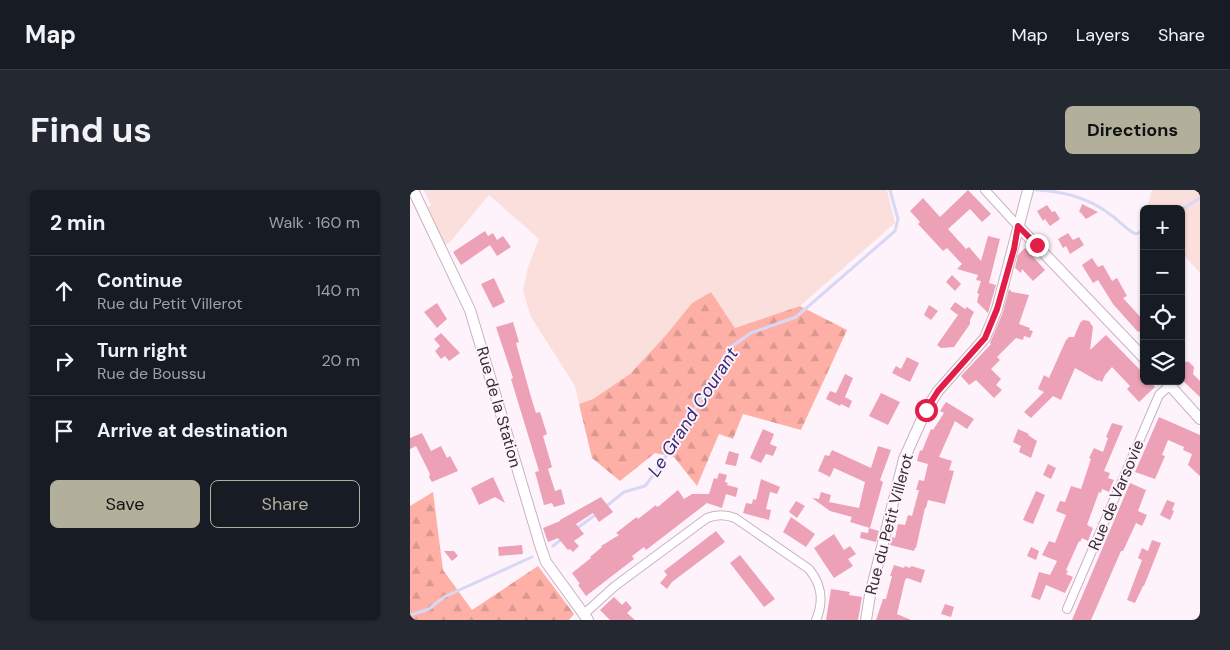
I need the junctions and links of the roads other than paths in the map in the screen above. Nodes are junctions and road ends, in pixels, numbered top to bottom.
1 (413, 190) edge
2 (985, 190) edge
3 (1028, 190) edge
4 (1018, 226) junction
5 (1140, 354) edge
6 (1166, 385) edge
7 (1170, 385) edge
8 (1200, 419) edge
9 (1067, 609) dead end
10 (586, 617) edge
11 (816, 620) edge
12 (866, 620) edge

1 - 10 street, Rue de la Station
2 - 4 street
3 - 4 street, Rue du Petit Villerot
4 - 5 street
4 - 12 street, Rue du Petit Villerot
6 - 9 street, Rue de Varsovie
7 - 8 street
10 - 11 street

